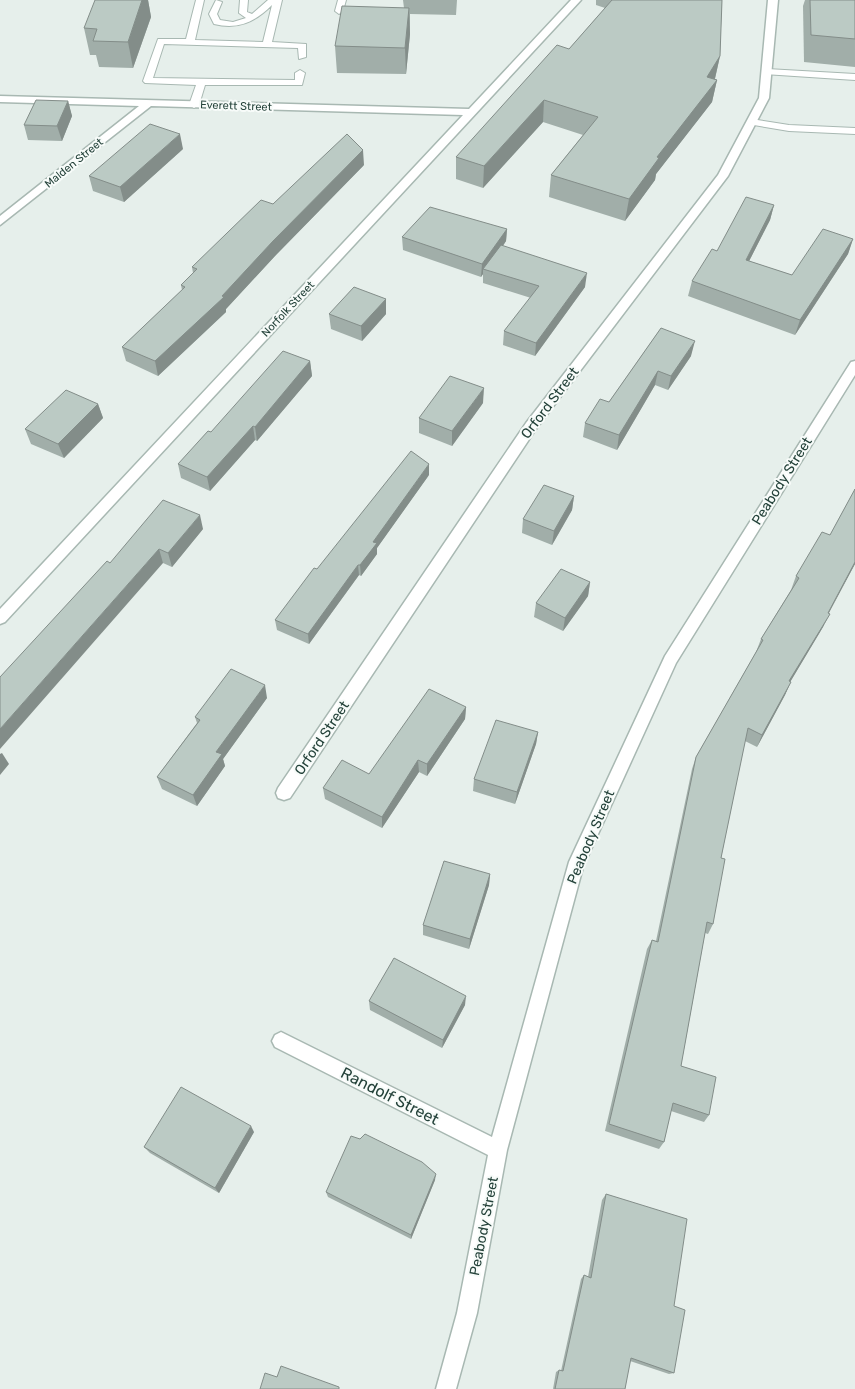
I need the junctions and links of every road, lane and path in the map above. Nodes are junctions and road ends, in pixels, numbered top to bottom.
1 (200, 0) edge
2 (244, 0) edge
3 (273, 0) edge
4 (278, 0) edge
5 (342, 0) edge
6 (576, 0) edge
7 (773, 0) edge
8 (218, 2) dead end
9 (339, 11) edge
10 (252, 18) junction
11 (190, 42) junction
12 (220, 43) junction
13 (267, 45) junction
14 (218, 54) dead end
15 (302, 57) dead end
16 (215, 70) dead end
17 (767, 72) junction
18 (855, 77) edge
19 (300, 78) dead end
20 (200, 82) junction
21 (212, 82) junction
22 (0, 99) edge
23 (149, 103) junction
24 (194, 105) junction
25 (473, 112) junction
26 (751, 122) junction
27 (855, 131) edge
28 (0, 222) edge
29 (855, 365) edge
30 (0, 618) edge
31 (284, 794) dead end
32 (281, 1041) dead end
33 (498, 1150) junction
34 (446, 1389) edge

1 - 11 lane
2 - 10 lane
3 - 10 lane
4 - 13 lane
5 - 9 lane
6 - 25 street, Norfolk Street
7 - 17 street, Orford Street
8 - 10 lane
11 - 12 lane
11 - 20 lane
12 - 13 lane
12 - 14 lane
13 - 15 lane
16 - 21 lane
17 - 18 lane
17 - 26 street, Orford Street
19 - 21 lane
20 - 21 lane
20 - 24 lane
22 - 23 street, Everett Street
23 - 24 street, Everett Street
23 - 28 street, Malden Street
24 - 25 street, Everett Street
25 - 30 street, Norfolk Street
26 - 27 lane
26 - 31 street, Orford Street
29 - 33 street, Peabody Street
32 - 33 street, Randolf Street
33 - 34 street, Peabody Street

